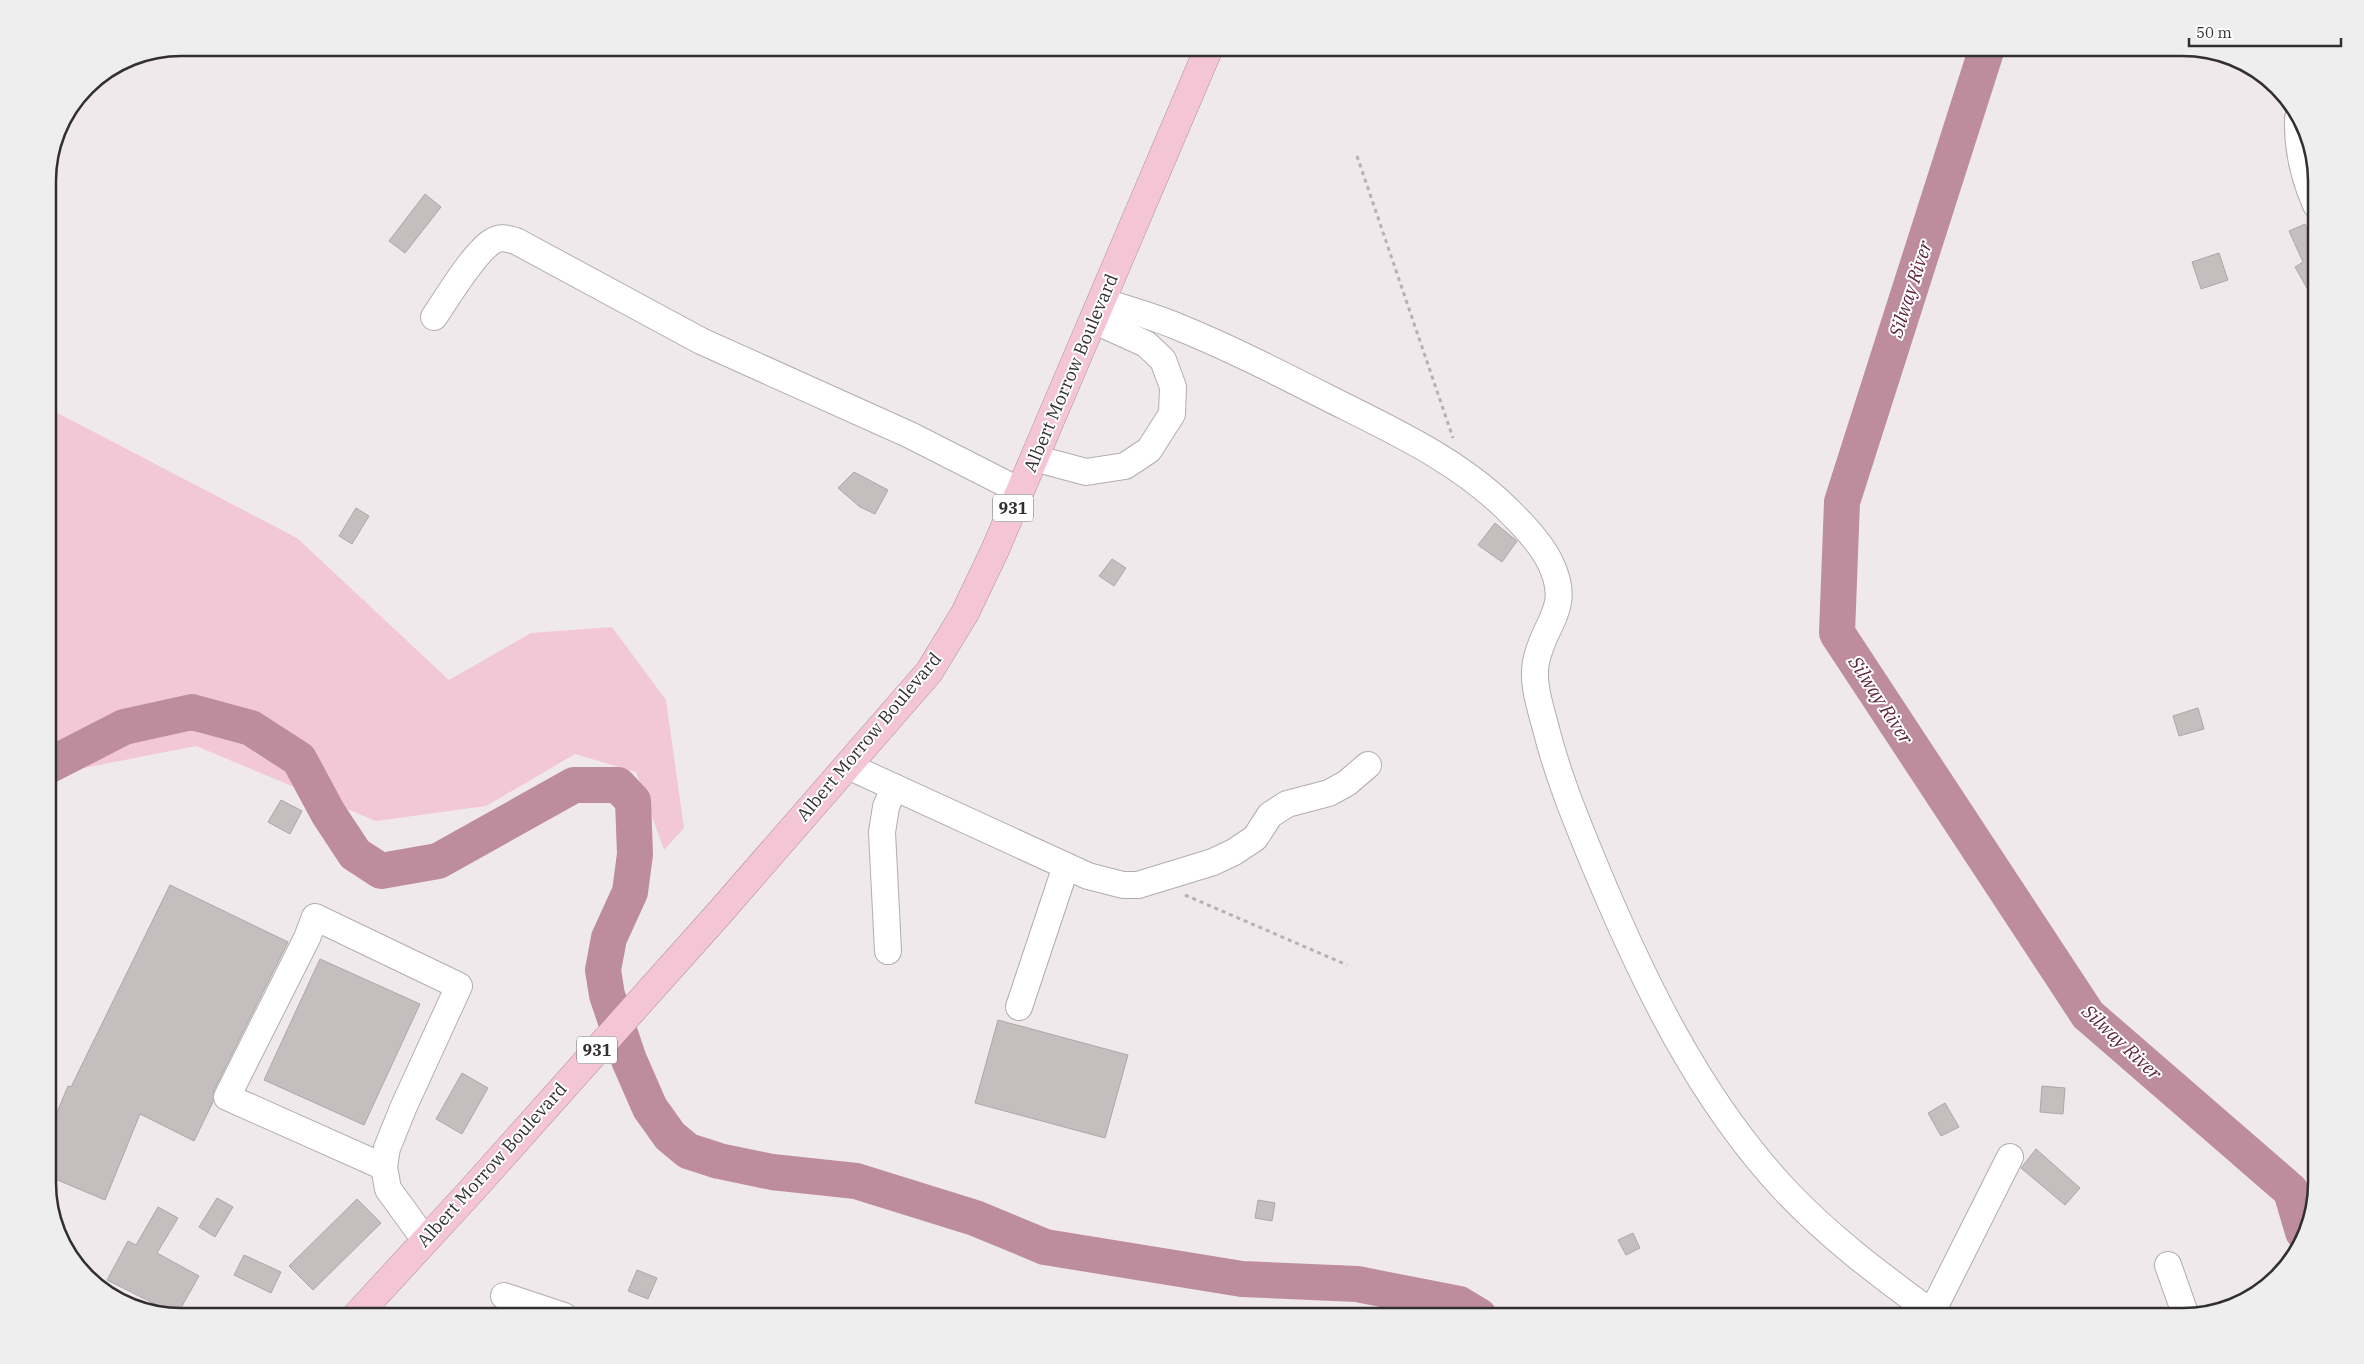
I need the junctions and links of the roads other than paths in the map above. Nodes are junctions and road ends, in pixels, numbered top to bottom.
1 (1205, 56) edge
2 (2299, 136) edge
3 (2307, 174) edge
4 (1097, 310) junction
5 (434, 317) dead end
6 (1034, 458) junction
7 (1020, 491) junction
8 (1368, 765) dead end
9 (848, 766) junction
10 (894, 787) junction
11 (1077, 871) junction
12 (888, 951) dead end
13 (1019, 1008) dead end
14 (2010, 1157) dead end
15 (384, 1167) junction
16 (424, 1240) junction
17 (2168, 1265) dead end
18 (504, 1296) dead end
19 (363, 1308) edge
20 (540, 1308) edge
21 (1922, 1308) edge
22 (1934, 1308) edge
23 (2183, 1308) edge

1 - 4 highway, Albert Morrow Boulevard / 931
2 - 3 street
4 - 6 highway, Albert Morrow Boulevard / 931
4 - 6 street
4 - 21 street
5 - 7 street
6 - 7 highway, Albert Morrow Boulevard / 931
7 - 9 highway, Albert Morrow Boulevard / 931
8 - 11 street
9 - 10 street
9 - 16 highway, Albert Morrow Boulevard / 931
10 - 11 street
10 - 12 street
11 - 13 street
14 - 22 street
15 - 15 street
15 - 16 street
16 - 19 highway, Albert Morrow Boulevard / 931
17 - 23 street
18 - 20 street

